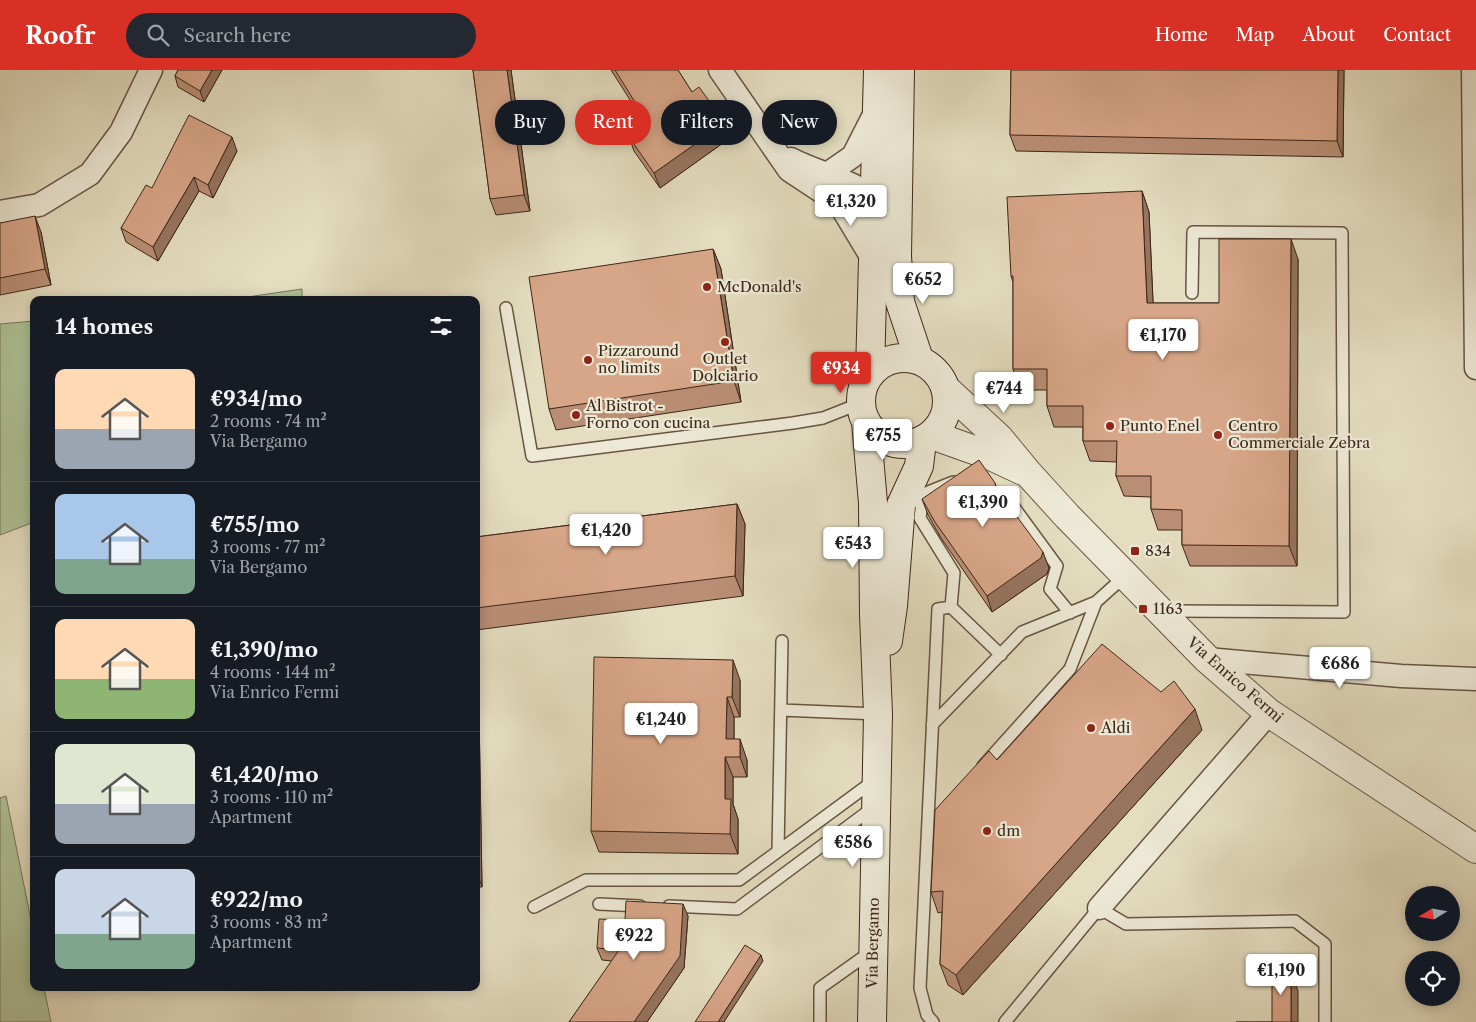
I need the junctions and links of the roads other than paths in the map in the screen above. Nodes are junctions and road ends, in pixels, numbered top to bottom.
1 (151, 70) edge
2 (720, 70) edge
3 (878, 70) edge
4 (900, 70) edge
5 (1473, 70) edge
6 (877, 110) junction
7 (775, 149) junction
8 (827, 174) junction
9 (873, 196) junction
10 (0, 212) edge
11 (884, 257) junction
12 (1192, 293) dead end
13 (506, 308) dead end
14 (919, 359) junction
15 (1476, 368) edge
16 (870, 373) junction
17 (946, 388) junction
18 (863, 412) junction
19 (927, 438) junction
20 (1027, 472) junction
21 (965, 477) edge
22 (1008, 499) dead end
23 (1125, 576) junction
24 (1096, 602) junction
25 (950, 607) junction
26 (1159, 611) junction
27 (1070, 613) junction
28 (782, 641) dead end
29 (1001, 655) junction
30 (1207, 659) junction
31 (1476, 679) edge
32 (781, 710) junction
33 (1269, 712) junction
34 (878, 714) junction
35 (932, 725) junction
36 (973, 777) edge
37 (877, 779) junction
38 (876, 806) junction
39 (941, 810) edge
40 (928, 818) junction
41 (1476, 849) edge
42 (778, 851) junction
43 (599, 904) dead end
44 (534, 907) dead end
45 (1099, 908) junction
46 (873, 950) junction
47 (820, 1022) edge
48 (872, 1022) edge
49 (933, 1022) edge
50 (1005, 1022) edge
51 (1325, 1022) edge

1 - 10 street
2 - 7 street
3 - 6 main road
4 - 11 main road
5 - 15 street
6 - 8 street
6 - 9 main road
7 - 8 street
7 - 11 street
8 - 9 street
9 - 11 main road
11 - 14 main road
11 - 16 main road
12 - 26 lane
13 - 18 lane
14 - 16 main road
14 - 17 main road
16 - 18 main road
17 - 19 main road
17 - 20 main road, Via Enrico Fermi
18 - 19 main road
18 - 34 main road, Via Bergamo
19 - 20 main road, Via Enrico Fermi
19 - 34 main road, Via Bergamo
20 - 23 main road, Via Enrico Fermi
21 - 25 lane
22 - 27 lane
23 - 24 lane
23 - 26 main road, Via Enrico Fermi
24 - 27 lane
24 - 36 lane
25 - 29 lane
25 - 35 lane
26 - 30 main road, Via Enrico Fermi
27 - 29 lane
28 - 32 lane
29 - 35 lane
30 - 31 street
30 - 33 main road, Via Enrico Fermi
32 - 34 lane
32 - 42 lane
33 - 41 main road, Via Enrico Fermi
33 - 45 street
34 - 37 main road, Via Bergamo
35 - 40 lane
37 - 38 main road, Via Bergamo
37 - 42 lane
38 - 43 lane
38 - 46 main road, Via Bergamo
39 - 40 lane
40 - 49 lane
42 - 44 lane
45 - 50 lane
45 - 51 lane
46 - 47 lane
46 - 48 main road, Via Bergamo

